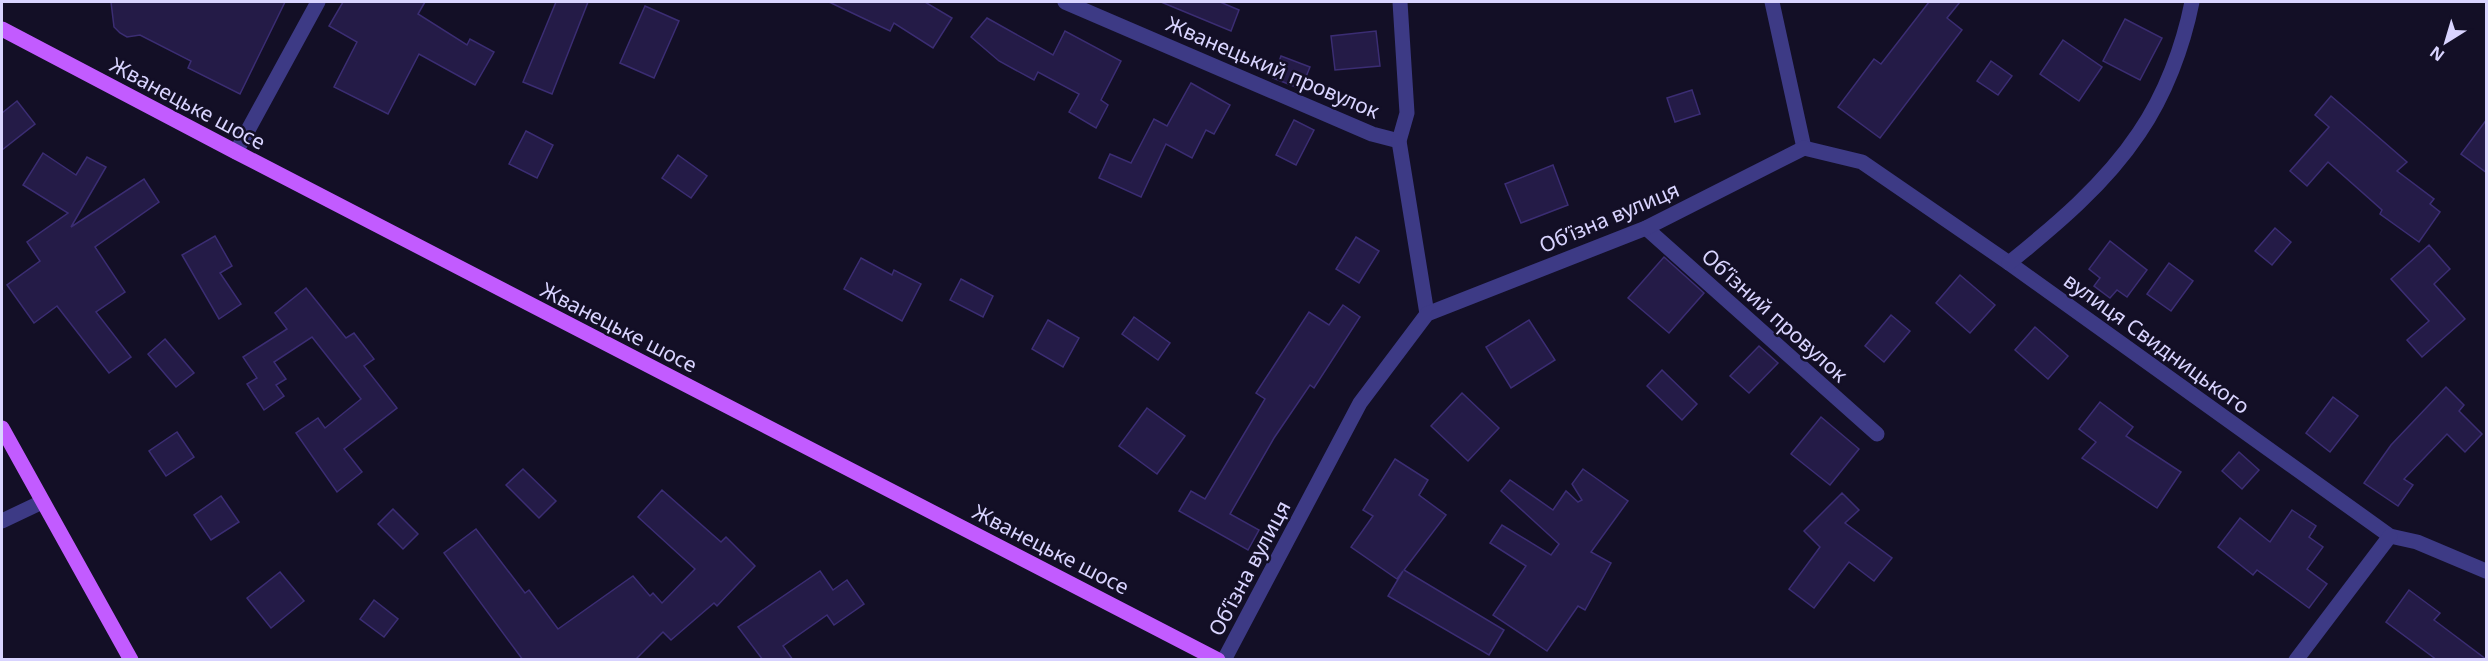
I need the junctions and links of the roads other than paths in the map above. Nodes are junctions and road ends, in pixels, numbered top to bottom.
1 (318, 2) edge
2 (1065, 2) edge
3 (1401, 2) edge
4 (1772, 2) edge
5 (2192, 2) edge
6 (2, 28) edge
7 (1399, 141) junction
8 (1804, 148) junction
9 (236, 152) junction
10 (1646, 228) junction
11 (2009, 263) junction
12 (1427, 314) junction
13 (2, 428) edge
14 (1877, 434) dead end
15 (42, 502) junction
16 (2, 521) edge
17 (2390, 536) junction
18 (2487, 571) edge
19 (131, 660) edge
20 (1218, 660) edge
21 (1224, 660) edge
22 (2295, 660) edge

1 - 9 street
2 - 7 street, Жванецький провулок
3 - 7 street
4 - 8 street
5 - 11 street
6 - 9 main road, Жванецьке шосе
7 - 12 street
8 - 10 street, Обʼїзна вулиця
8 - 11 street, вулиця Свидницького
9 - 20 main road, Жванецьке шосе
10 - 12 street, Обʼїзна вулиця
10 - 14 street, Обʼїзний провулок
11 - 17 street, вулиця Свидницького
12 - 21 street, Обʼїзна вулиця
13 - 15 main road
15 - 16 street
15 - 19 main road
17 - 18 street, вулиця Свидницького
17 - 22 street

